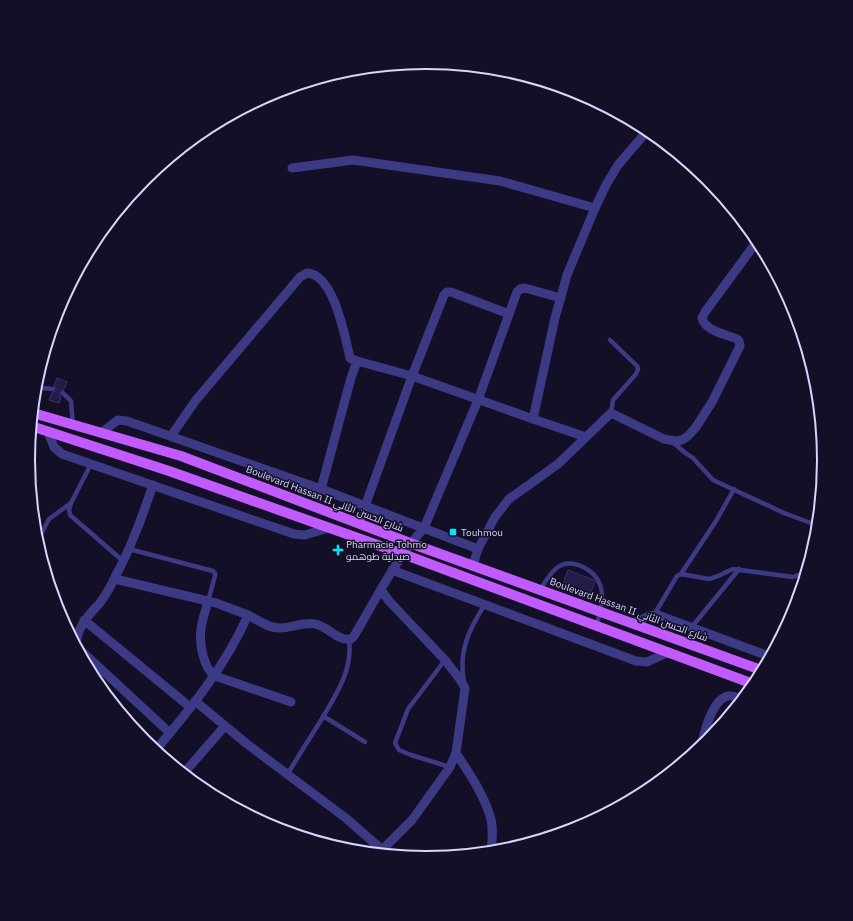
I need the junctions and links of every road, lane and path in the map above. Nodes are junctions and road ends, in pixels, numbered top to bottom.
1 (644, 135) edge
2 (292, 168) dead end
3 (595, 208) junction
4 (754, 246) edge
5 (561, 298) junction
6 (509, 314) junction
7 (610, 340) dead end
8 (356, 361) junction
9 (412, 376) junction
10 (42, 388) edge
11 (53, 389) dead end
12 (63, 393) dead end
13 (478, 400) junction
14 (611, 413) junction
15 (38, 414) edge
16 (533, 419) junction
17 (73, 425) junction
18 (37, 428) edge
19 (48, 432) junction
20 (102, 432) junction
21 (171, 436) junction
22 (586, 437) junction
23 (672, 440) junction
24 (91, 464) junction
25 (153, 486) junction
26 (321, 489) junction
27 (734, 489) junction
28 (71, 503) junction
29 (365, 506) junction
30 (359, 523) junction
31 (813, 524) edge
32 (328, 528) junction
33 (424, 528) junction
34 (42, 532) edge
35 (410, 543) junction
36 (129, 549) junction
37 (478, 549) junction
38 (402, 554) junction
39 (124, 561) junction
40 (473, 565) junction
41 (739, 569) junction
42 (392, 570) junction
43 (680, 574) junction
44 (801, 574) edge
45 (115, 579) junction
46 (381, 590) junction
47 (540, 590) junction
48 (208, 601) junction
49 (485, 604) junction
50 (601, 612) junction
51 (248, 615) junction
52 (654, 615) junction
53 (84, 620) junction
54 (633, 623) junction
55 (596, 626) junction
56 (691, 628) junction
57 (77, 638) edge
58 (349, 640) junction
59 (669, 652) junction
60 (766, 655) edge
61 (87, 656) edge
62 (445, 660) junction
63 (758, 669) edge
64 (215, 676) junction
65 (749, 682) edge
66 (464, 688) junction
67 (738, 698) edge
68 (291, 702) dead end
69 (192, 704) junction
70 (323, 716) junction
71 (225, 726) junction
72 (170, 733) junction
73 (702, 738) edge
74 (365, 742) dead end
75 (159, 746) edge
76 (456, 754) junction
77 (450, 767) junction
78 (187, 770) edge
79 (287, 775) junction
80 (491, 846) edge
81 (379, 849) edge
82 (386, 850) edge

1 - 3 street
2 - 3 street
3 - 5 street
4 - 23 street
5 - 6 street
5 - 16 street
6 - 9 street
6 - 13 street
7 - 14 lane
8 - 9 street
8 - 21 street
8 - 26 street
9 - 13 street
9 - 29 street
10 - 11 lane
12 - 17 lane
13 - 16 street
13 - 33 street
14 - 22 street
14 - 23 street
15 - 17 main road, Boulevard Hassan II شارع الحسن الثاني
16 - 22 street
17 - 20 main road, Boulevard Hassan II شارع الحسن الثاني
18 - 19 main road
19 - 24 street
19 - 32 main road
20 - 21 street
20 - 30 main road, Boulevard Hassan II شارع الحسن الثاني
21 - 26 street
22 - 37 street
23 - 27 lane
24 - 25 street
24 - 28 lane
25 - 32 street
25 - 36 street
26 - 29 street
27 - 31 lane
27 - 43 lane
28 - 34 lane
28 - 39 lane
29 - 30 street
29 - 33 street
30 - 35 main road, Boulevard Hassan II شارع الحسن الثاني
32 - 38 main road
33 - 35 street
33 - 37 street
35 - 38 street
35 - 40 main road, Boulevard Hassan II شارع الحسن الثاني
36 - 39 street
36 - 48 lane
37 - 40 street
38 - 42 street
38 - 55 main road
39 - 45 street
40 - 47 main road, Boulevard Hassan II شارع الحسن الثاني
41 - 43 lane
41 - 44 lane
41 - 56 lane
42 - 46 street
42 - 49 street
43 - 52 lane
45 - 48 street
45 - 53 street
46 - 58 street
46 - 62 street
47 - 50 main road, Boulevard Hassan II شارع الحسن الثاني
47 - 50 lane
48 - 51 street
48 - 64 street
49 - 59 street
49 - 66 lane
50 - 54 main road, Boulevard Hassan II شارع الحسن الثاني
50 - 55 lane
51 - 58 street
51 - 64 street
52 - 54 street
52 - 56 street
53 - 57 street
53 - 69 street
54 - 63 main road, Boulevard Hassan II شارع الحسن الثاني
55 - 59 main road
56 - 60 street
58 - 70 lane
59 - 65 main road
61 - 72 street
62 - 66 street
62 - 77 lane
64 - 68 street
64 - 69 street
66 - 76 street
67 - 73 street
69 - 71 street
69 - 72 street
70 - 74 lane
70 - 79 lane
71 - 78 street
71 - 79 street
72 - 75 street
76 - 77 street
76 - 80 street
77 - 82 street
79 - 81 street

